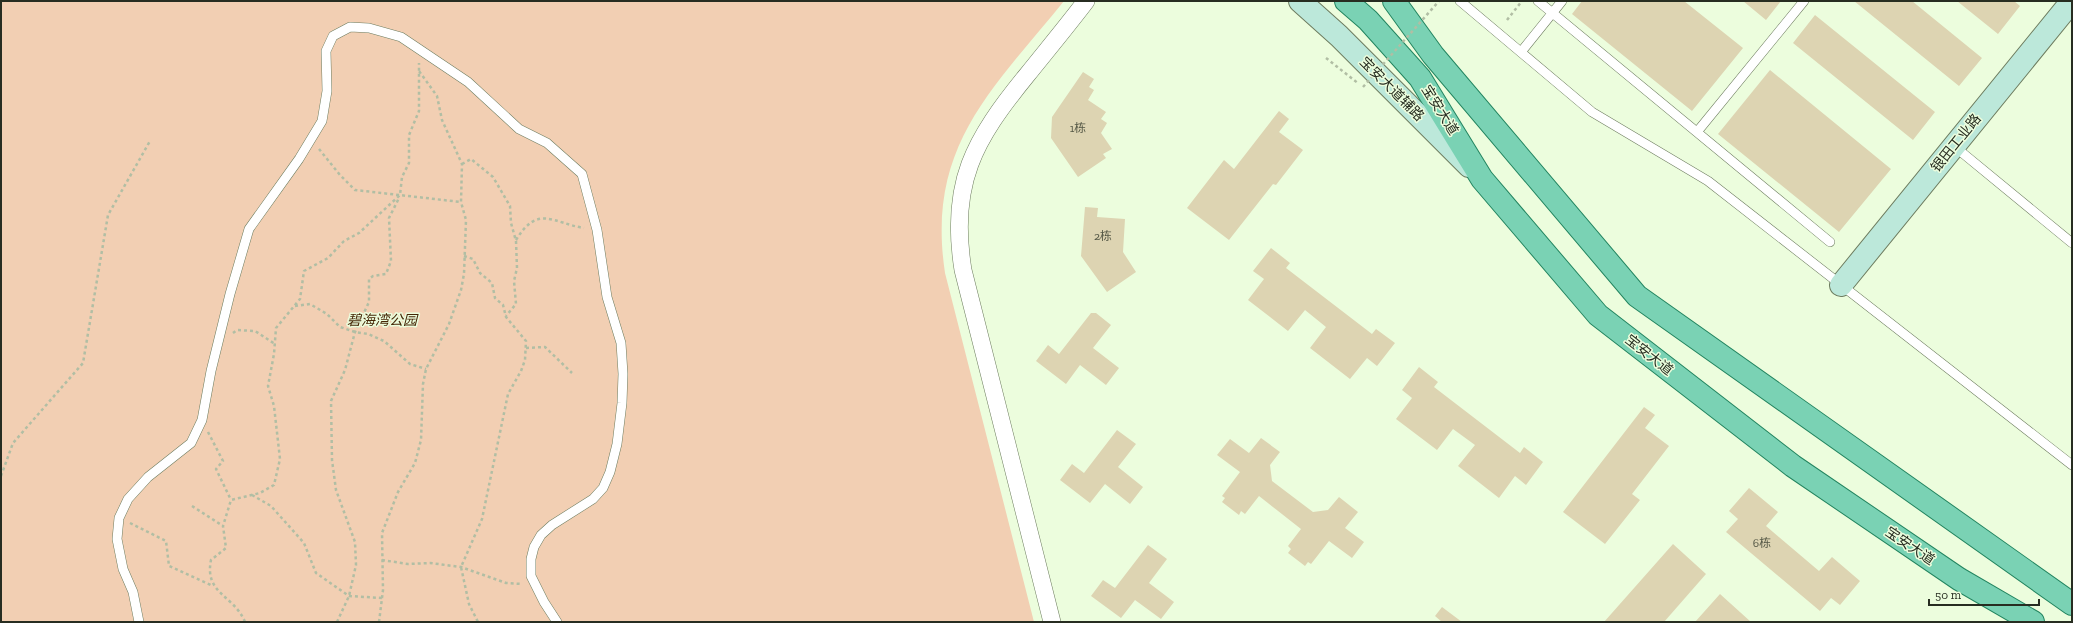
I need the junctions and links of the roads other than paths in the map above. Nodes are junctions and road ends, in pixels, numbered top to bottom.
1 (1086, 1) edge
2 (1300, 1) edge
3 (1346, 1) edge
4 (1460, 1) edge
5 (1538, 1) edge
6 (1562, 1) edge
7 (1804, 1) edge
8 (2072, 1) edge
9 (1395, 2) edge
10 (1552, 13) junction
11 (1521, 52) junction
12 (1697, 132) junction
13 (1954, 146) junction
14 (1482, 179) junction
15 (1830, 242) dead end
16 (2072, 243) edge
17 (1841, 285) junction
18 (2072, 464) edge
19 (2072, 604) edge
20 (140, 622) edge
21 (557, 622) edge
22 (1052, 622) edge
23 (2033, 622) edge

1 - 22 street
2 - 14 street, 宝安大道辅路
3 - 14 main road, 宝安大道
4 - 11 lane
5 - 10 lane
6 - 10 lane
7 - 12 lane
8 - 13 street, 银田工业路
9 - 19 main road, 宝安大道
10 - 11 lane
10 - 12 lane
11 - 17 lane
12 - 15 lane
13 - 16 lane
13 - 17 street, 银田工业路
14 - 23 main road, 宝安大道
17 - 18 lane
20 - 21 lane

